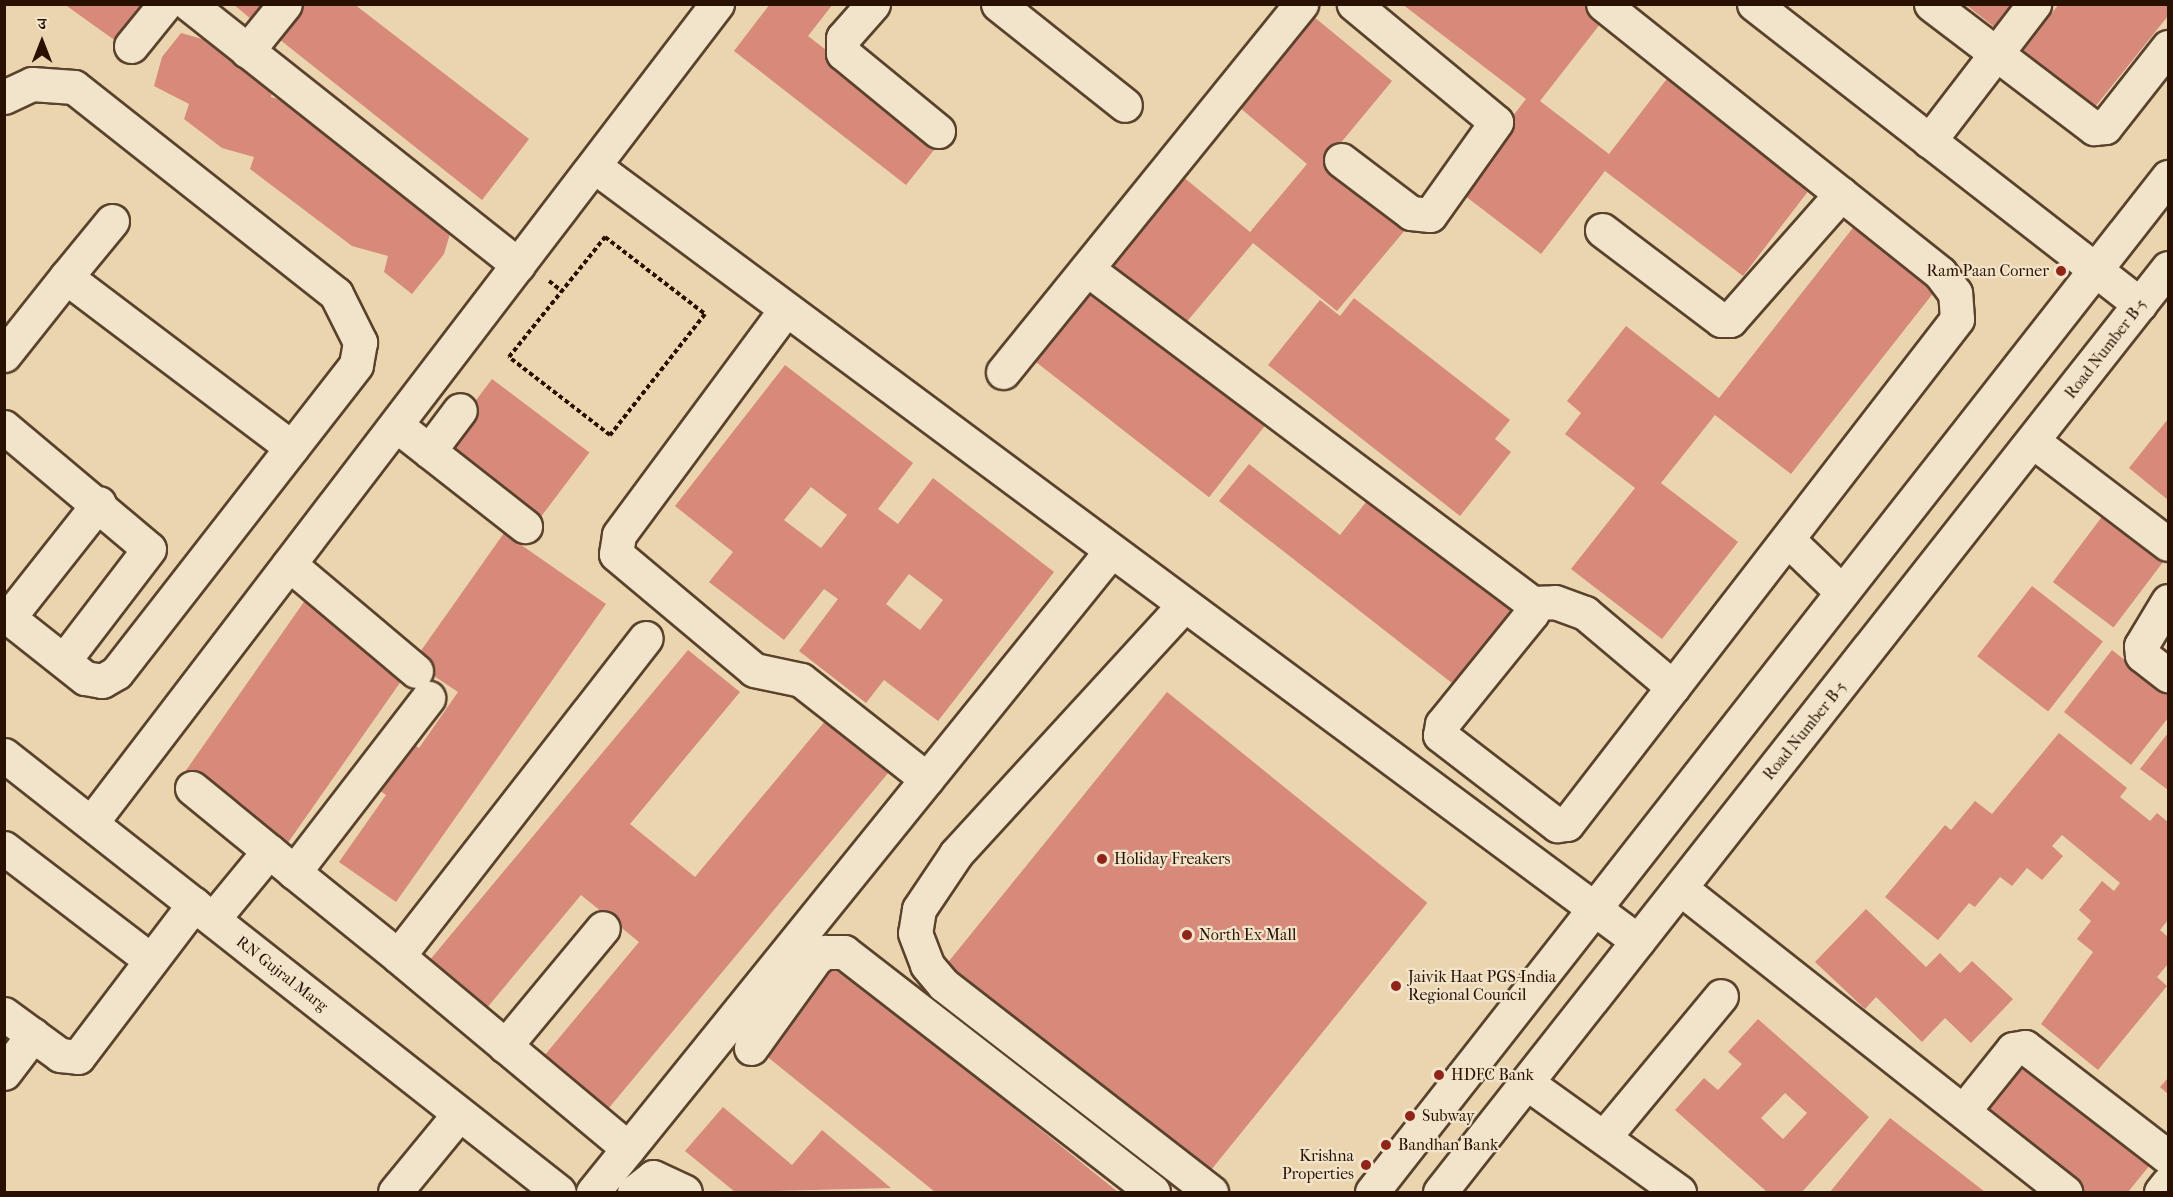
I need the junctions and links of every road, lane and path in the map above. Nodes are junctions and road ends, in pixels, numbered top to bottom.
1 (165, 4) edge
2 (189, 4) edge
3 (285, 4) edge
4 (717, 4) edge
5 (873, 4) edge
6 (999, 4) edge
7 (1301, 4) edge
8 (1354, 4) edge
9 (1603, 4) edge
10 (1754, 4) edge
11 (1931, 4) edge
12 (2034, 4) edge
13 (131, 46) dead end
14 (2169, 47) edge
15 (247, 51) junction
16 (1996, 55) junction
17 (4, 97) edge
18 (1125, 105) dead end
19 (938, 131) dead end
20 (1929, 141) junction
21 (1341, 160) dead end
22 (594, 166) junction
23 (2169, 177) edge
24 (1841, 194) junction
25 (112, 221) dead end
26 (1602, 230) dead end
27 (518, 265) junction
28 (1087, 268) junction
29 (2169, 268) edge
30 (2095, 270) junction
31 (66, 277) junction
32 (562, 291) joint
33 (2140, 304) junction
34 (786, 309) junction
35 (4, 355) edge
36 (1003, 372) dead end
37 (460, 410) dead end
38 (396, 425) junction
39 (4, 427) edge
40 (2034, 442) junction
41 (292, 448) junction
42 (429, 451) junction
43 (99, 503) junction
44 (525, 526) dead end
45 (1788, 540) junction
46 (2169, 544) edge
47 (1111, 550) junction
48 (289, 564) junction
49 (1842, 592) junction
50 (2169, 601) edge
51 (1532, 603) junction
52 (1184, 605) junction
53 (7, 615) edge
54 (645, 638) dead end
55 (64, 660) junction
56 (2169, 675) edge
57 (1673, 687) junction
58 (4, 755) edge
59 (927, 779) junction
60 (192, 788) dead end
61 (91, 823) junction
62 (4, 848) edge
63 (269, 851) junction
64 (294, 872) junction
65 (1680, 888) junction
66 (1594, 909) junction
67 (203, 911) junction
68 (603, 928) dead end
69 (1638, 941) junction
70 (398, 956) junction
71 (149, 959) junction
72 (1721, 996) dead end
73 (4, 1014) edge
74 (33, 1035) junction
75 (506, 1046) junction
76 (751, 1048) dead end
77 (4, 1073) edge
78 (1527, 1083) junction
79 (1964, 1110) junction
80 (459, 1114) junction
81 (1604, 1137) junction
82 (628, 1148) junction
83 (2169, 1157) edge
84 (2169, 1183) edge
85 (395, 1192) edge
86 (559, 1192) edge
87 (593, 1192) edge
88 (634, 1192) edge
89 (685, 1192) edge
90 (1153, 1192) edge
91 (1211, 1192) edge
92 (1372, 1192) edge
93 (1440, 1192) edge
94 (1679, 1192) edge
95 (2065, 1192) edge
96 (2161, 1192) edge

1 - 13 street
2 - 15 street
3 - 15 street
4 - 22 street
5 - 19 street
6 - 18 street
7 - 28 street
8 - 21 street
9 - 24 street
10 - 20 street
11 - 16 street
12 - 16 street
14 - 16 street
15 - 27 street
16 - 20 street
17 - 41 street
20 - 30 street
22 - 27 street
22 - 34 street
23 - 30 street
24 - 26 street
24 - 45 street
25 - 31 street
27 - 38 street
28 - 36 street
28 - 51 street
29 - 33 street, Road Number B-5
30 - 33 street
30 - 49 street
31 - 35 street
31 - 41 street
32 - 32 path
33 - 40 street, Road Number B-5
34 - 47 street
34 - 59 street
37 - 42 street
38 - 42 street
38 - 48 street
39 - 43 street
40 - 46 street
40 - 65 street, Road Number B-5
41 - 55 street
42 - 44 street
43 - 53 street
43 - 55 street
45 - 49 street
45 - 57 street
47 - 52 street
47 - 59 street
48 - 61 street
48 - 64 street
49 - 66 street
50 - 56 street
51 - 57 street
51 - 57 street
52 - 66 street
52 - 91 street
53 - 55 street
54 - 70 street
58 - 61 street, RN Gujral Marg
59 - 82 street
60 - 63 street
61 - 67 street, RN Gujral Marg
62 - 71 street
63 - 64 street
63 - 67 street
64 - 70 street
65 - 69 street, Road Number B-5
65 - 79 street
66 - 69 street
66 - 92 street
67 - 71 street
67 - 80 street, RN Gujral Marg
68 - 75 street
69 - 78 street, Road Number B-5
70 - 75 street
71 - 74 street
72 - 81 street
73 - 74 street
74 - 77 street
75 - 82 street
76 - 90 street
78 - 81 street
78 - 93 street, Road Number B-5
79 - 83 street
79 - 95 street
80 - 85 street
80 - 86 street, RN Gujral Marg
81 - 94 street
82 - 87 street
84 - 96 street
88 - 89 street

